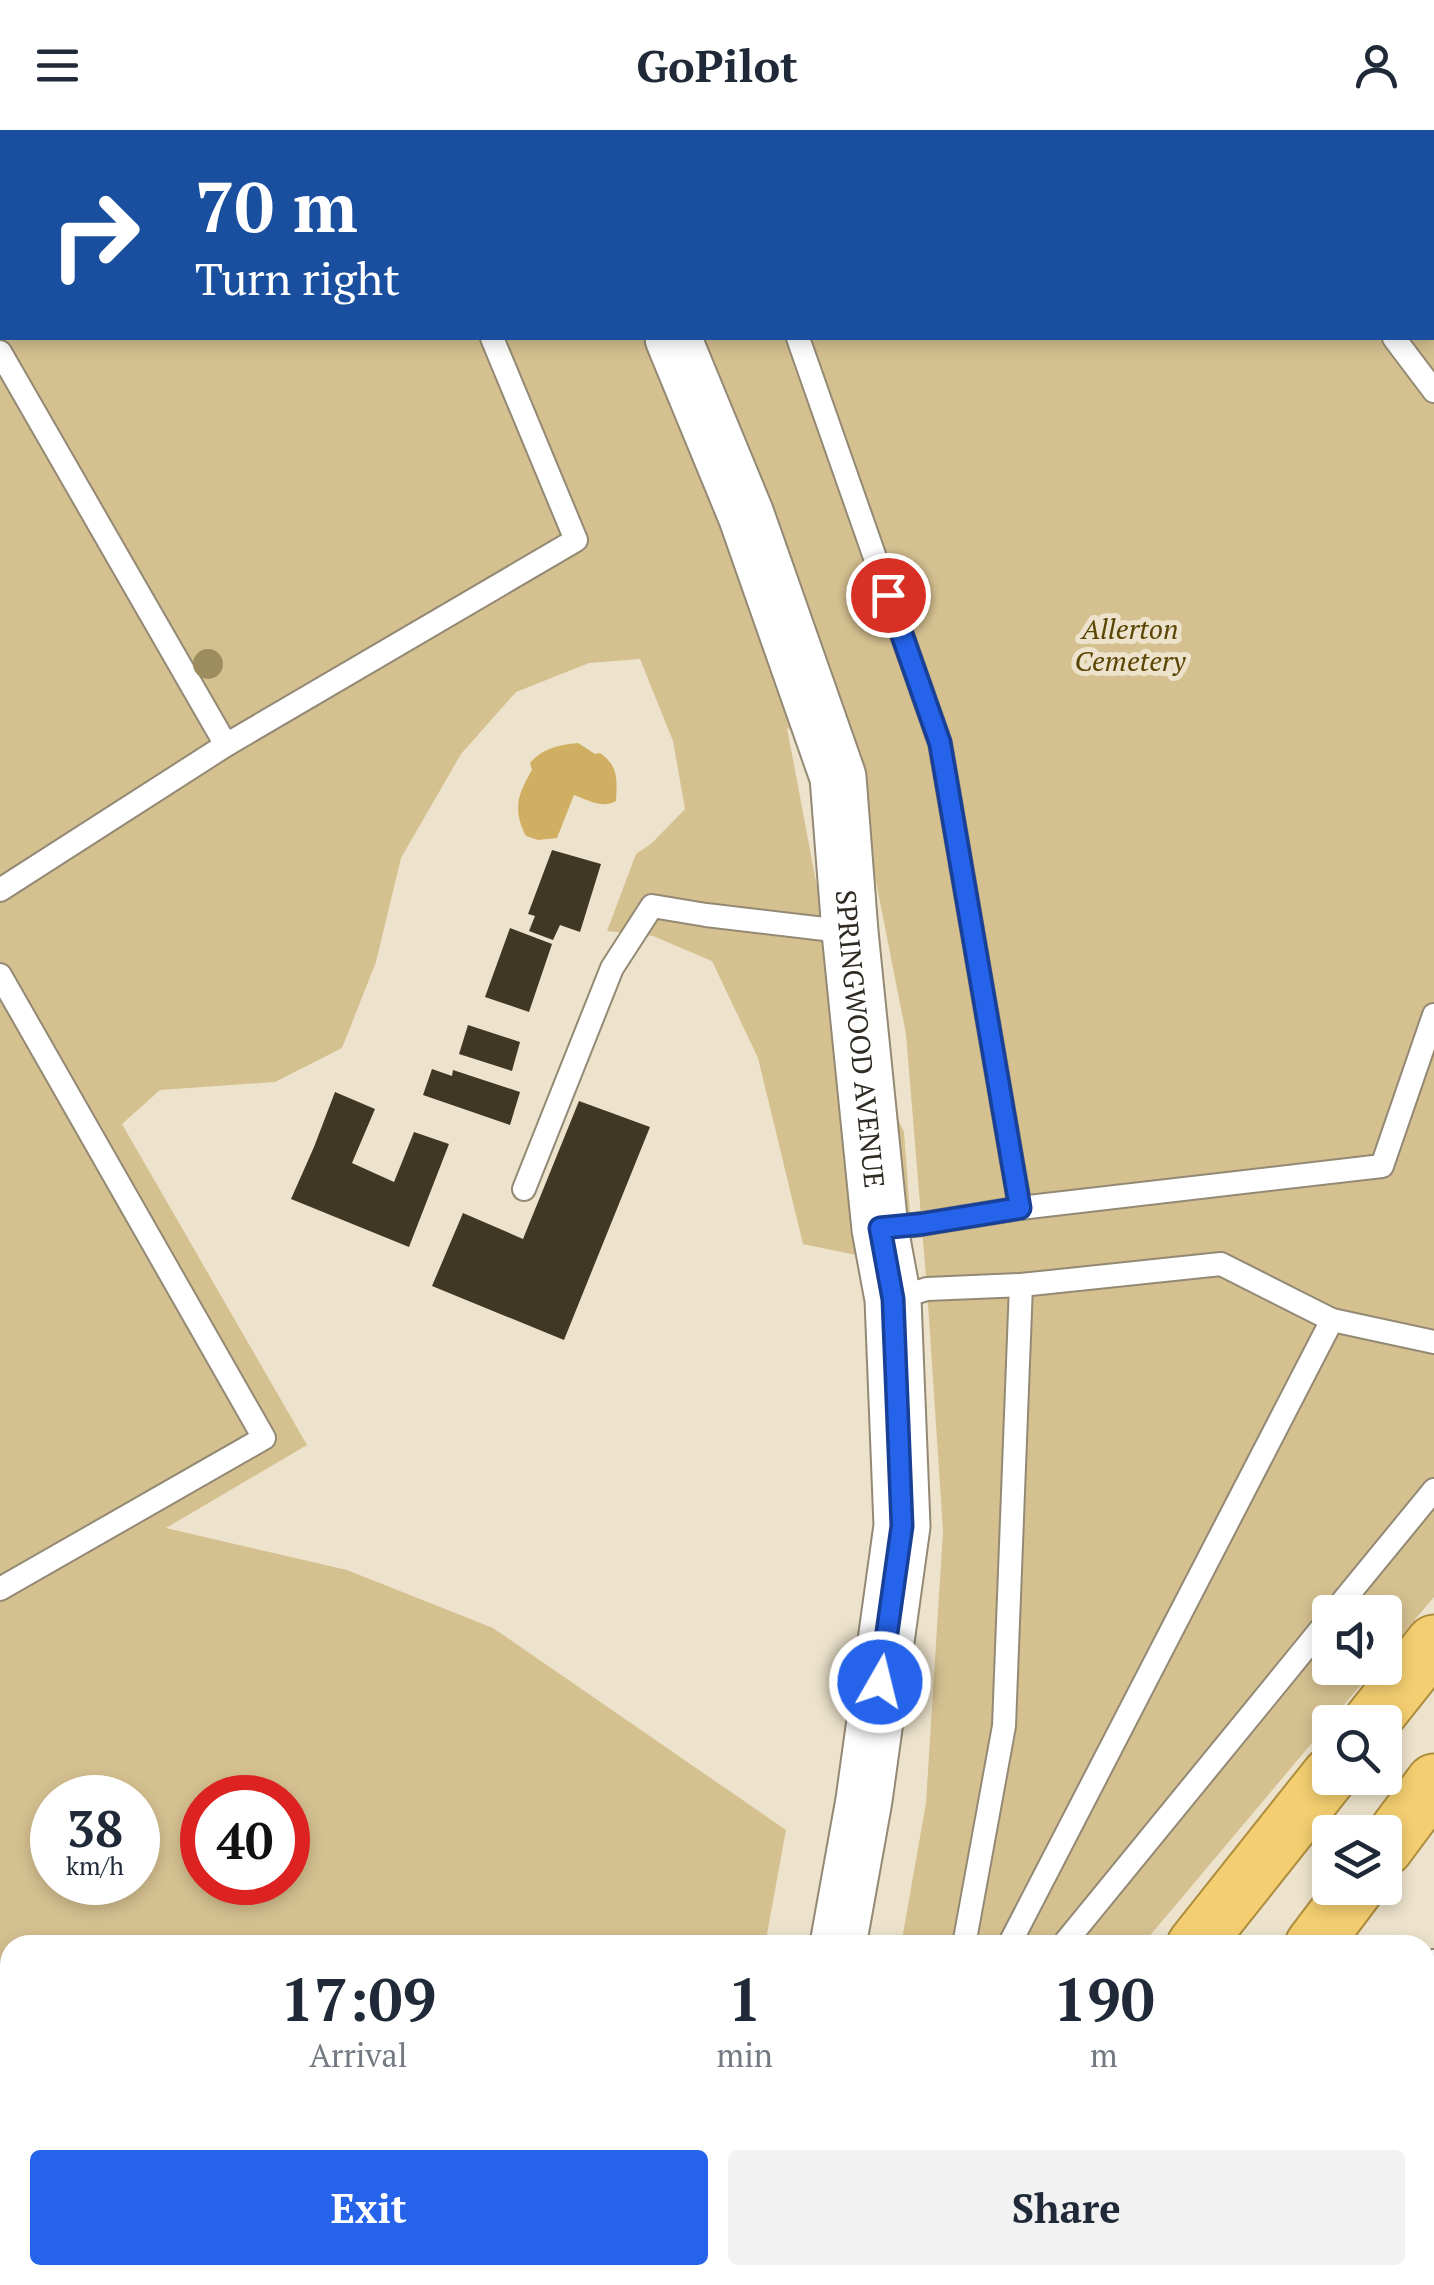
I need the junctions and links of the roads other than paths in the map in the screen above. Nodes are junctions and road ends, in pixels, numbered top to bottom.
1 (493, 340) edge
2 (675, 340) edge
3 (799, 340) edge
4 (1396, 340) edge
5 (0, 352) edge
6 (1434, 391) edge
7 (226, 745) junction
8 (0, 890) edge
9 (850, 932) junction
10 (0, 974) edge
11 (1434, 1015) edge
12 (524, 1188) dead end
13 (1020, 1208) junction
14 (880, 1228) junction
15 (1021, 1286) junction
16 (893, 1299) junction
17 (1332, 1320) junction
18 (1434, 1342) edge
19 (1434, 1490) edge
20 (0, 1589) edge
21 (1348, 1595) edge
22 (1312, 1640) edge
23 (1434, 1643) edge
24 (1385, 1705) edge
25 (1434, 1782) edge
26 (1314, 1795) edge
27 (1402, 1825) edge
28 (1343, 1905) edge
29 (840, 1935) edge
30 (966, 1935) edge
31 (1014, 1935) edge
32 (1071, 1935) edge
33 (1203, 1935) edge
34 (1321, 1935) edge

1 - 7 lane
2 - 9 street, SPRINGWOOD AVENUE
3 - 13 lane
4 - 6 lane
5 - 7 lane
7 - 8 lane
9 - 12 lane
9 - 14 street, SPRINGWOOD AVENUE
10 - 20 lane
11 - 13 lane
13 - 14 lane
14 - 16 street, SPRINGWOOD AVENUE
15 - 16 lane
15 - 17 lane
15 - 30 lane
16 - 29 street, SPRINGWOOD AVENUE
17 - 18 lane
17 - 31 lane
19 - 21 lane
22 - 32 lane
23 - 24 highway
25 - 27 highway
26 - 33 highway
28 - 34 highway

